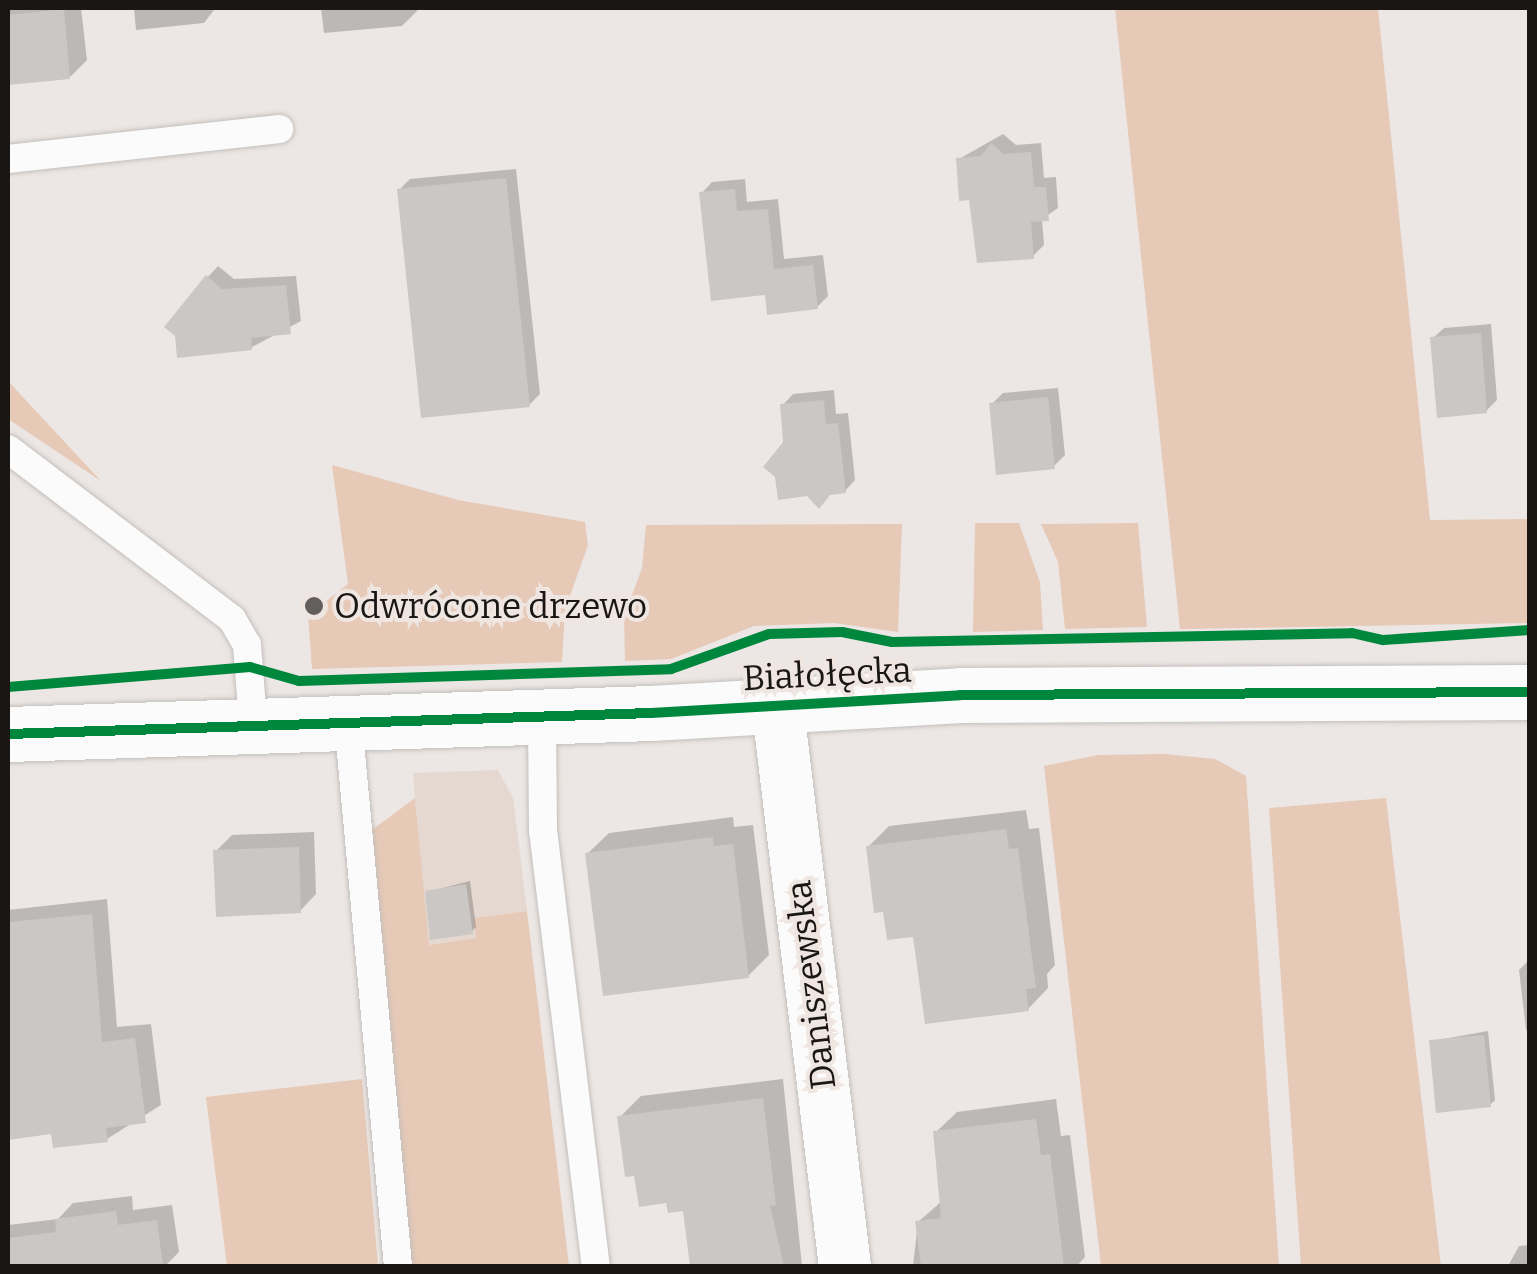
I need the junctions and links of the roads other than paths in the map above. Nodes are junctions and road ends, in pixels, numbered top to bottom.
1 (280, 129) dead end
2 (8, 159) edge
3 (8, 449) edge
4 (1530, 692) edge
5 (777, 702) junction
6 (542, 716) junction
7 (348, 720) junction
8 (253, 722) junction
9 (8, 734) edge
10 (398, 1266) edge
11 (596, 1266) edge
12 (845, 1266) edge

1 - 2 lane
3 - 8 lane
4 - 5 street, Białołęcka
5 - 6 street, Białołęcka
5 - 12 street, Daniszewska
6 - 7 street, Białołęcka
6 - 11 lane
7 - 8 street, Białołęcka
7 - 10 lane
8 - 9 street, Białołęcka

